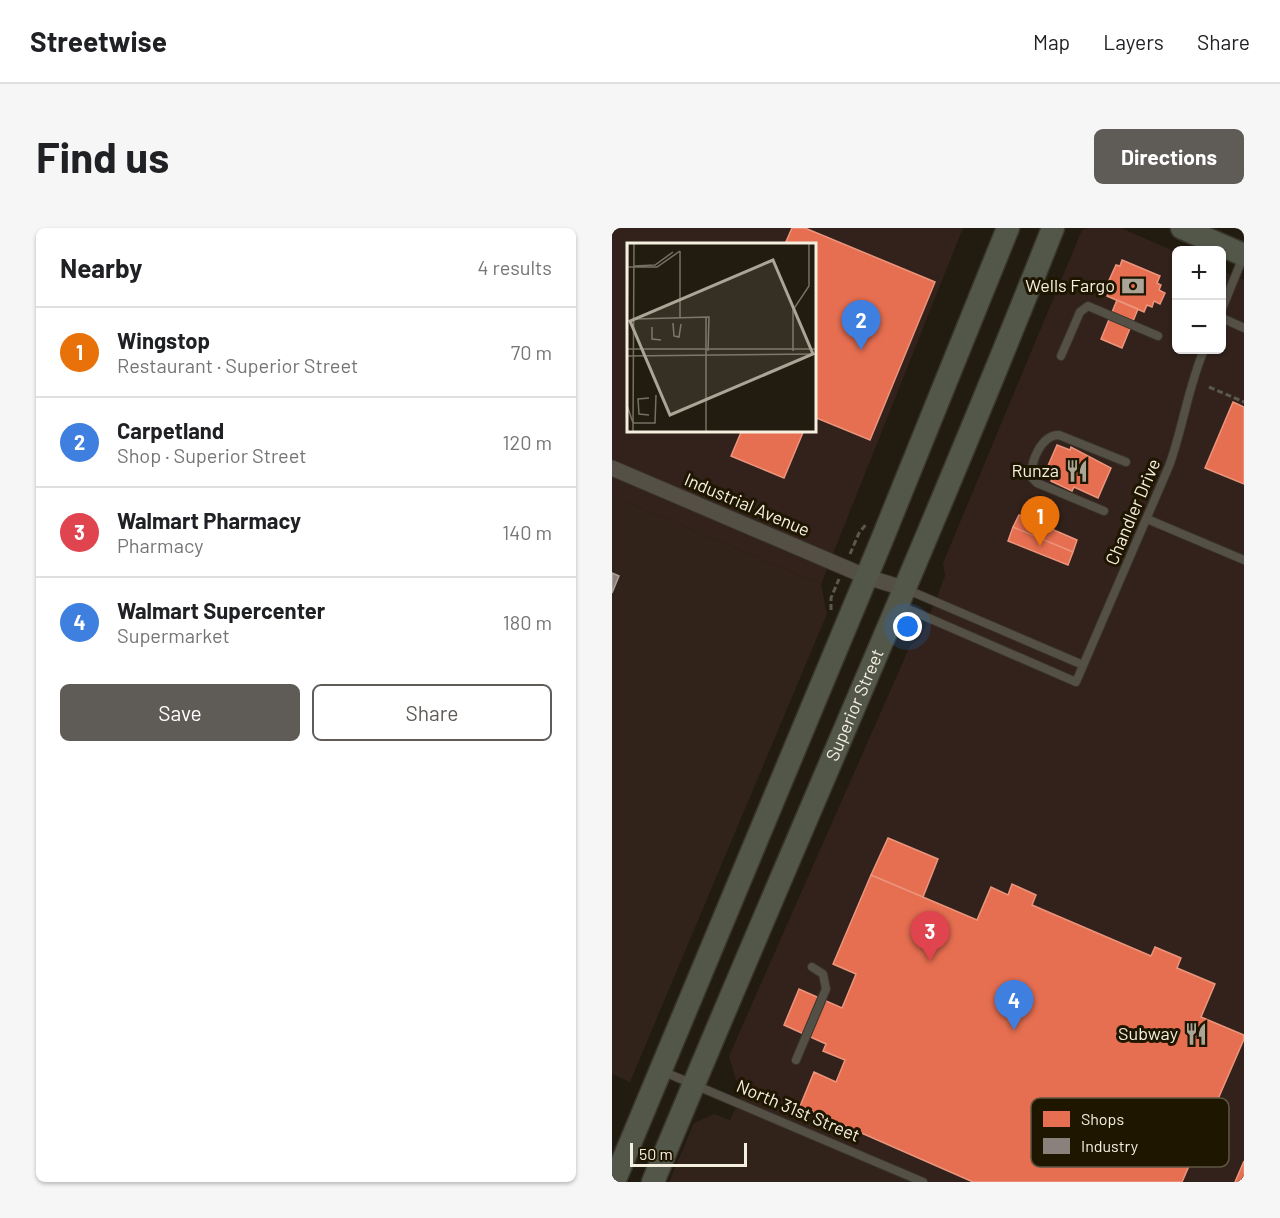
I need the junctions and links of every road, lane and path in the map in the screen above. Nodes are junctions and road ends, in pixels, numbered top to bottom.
1 (1008, 228) edge
2 (1053, 228) edge
3 (1182, 228) edge
4 (1244, 255) edge
5 (1225, 300) edge
6 (1226, 320) edge
7 (1244, 328) edge
8 (1158, 336) dead end
9 (1203, 354) edge
10 (1061, 356) dead end
11 (1209, 387) dead end
12 (1244, 402) edge
13 (1126, 462) dead end
14 (612, 468) edge
15 (1104, 511) dead end
16 (1147, 519) junction
17 (1244, 560) edge
18 (867, 577) junction
19 (903, 597) junction
20 (1083, 665) junction
21 (1076, 682) joint
22 (812, 967) dead end
23 (796, 1060) dead end
24 (660, 1071) junction
25 (694, 1084) junction
26 (615, 1182) edge
27 (653, 1182) edge
28 (923, 1182) edge

1 - 18 main road
2 - 19 main road, Superior Street
3 - 4 main road
4 - 5 lane
6 - 7 lane
8 - 10 lane
9 - 16 lane, Chandler Drive
11 - 12 path
13 - 15 lane
14 - 18 street, Industrial Avenue
16 - 17 lane
16 - 20 lane, Chandler Drive
18 - 19 street, Industrial Avenue
18 - 24 main road
19 - 20 lane, Industrial Avenue
19 - 21 lane, Industrial Avenue
19 - 25 main road, Superior Street
20 - 21 lane, Chandler Drive
22 - 23 lane
24 - 25 lane, North 31st Street
24 - 26 main road
25 - 27 main road, Superior Street
25 - 28 lane, North 31st Street

